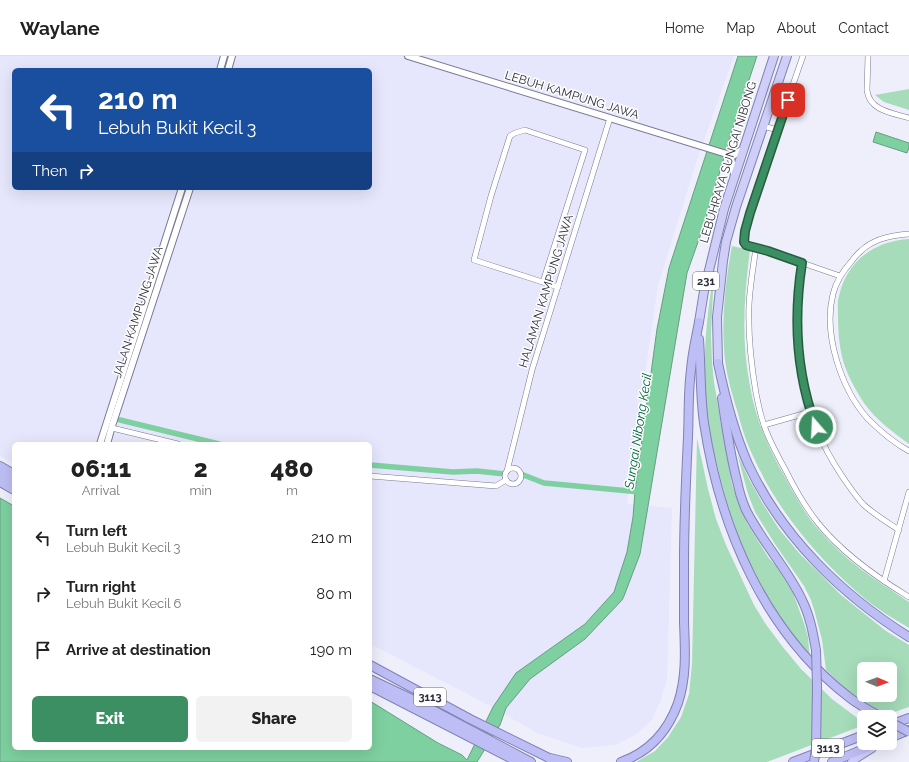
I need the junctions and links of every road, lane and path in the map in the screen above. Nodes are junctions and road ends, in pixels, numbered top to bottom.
1 (224, 56) edge
2 (232, 56) edge
3 (408, 56) edge
4 (774, 56) edge
5 (787, 56) edge
6 (803, 56) edge
7 (868, 56) edge
8 (221, 68) edge
9 (229, 68) edge
10 (610, 118) junction
11 (909, 118) edge
12 (763, 126) junction
13 (778, 130) junction
14 (743, 149) junction
15 (728, 155) junction
16 (734, 177) junction
17 (181, 190) edge
18 (189, 190) edge
19 (909, 234) edge
20 (756, 248) junction
21 (802, 263) junction
22 (840, 276) junction
23 (543, 282) junction
24 (558, 287) junction
25 (698, 322) junction
26 (718, 363) junction
27 (810, 412) junction
28 (764, 425) junction
29 (112, 428) junction
30 (101, 442) edge
31 (108, 442) edge
32 (170, 442) edge
33 (909, 451) edge
34 (0, 463) edge
35 (0, 466) edge
36 (12, 469) edge
37 (507, 472) junction
38 (12, 473) edge
39 (0, 474) edge
40 (372, 476) edge
41 (12, 480) edge
42 (506, 480) junction
43 (0, 482) edge
44 (12, 489) edge
45 (909, 492) edge
46 (899, 530) junction
47 (884, 581) junction
48 (909, 597) edge
49 (909, 637) edge
50 (372, 662) edge
51 (372, 666) edge
52 (372, 675) edge
53 (390, 675) junction
54 (372, 680) edge
55 (372, 687) edge
56 (410, 698) junction
57 (868, 710) edge
58 (909, 718) edge
59 (897, 721) edge
60 (897, 726) edge
61 (465, 731) junction
62 (909, 731) edge
63 (897, 735) edge
64 (857, 738) edge
65 (496, 747) junction
66 (862, 750) edge
67 (868, 750) edge
68 (547, 757) junction
69 (510, 759) edge
70 (518, 762) edge
71 (531, 762) edge
72 (555, 762) edge
73 (567, 762) edge
74 (621, 762) edge
75 (793, 762) edge
76 (814, 762) edge
77 (832, 762) edge
78 (852, 762) edge

1 - 8 street
2 - 9 street
3 - 10 street, LEBUH KAMPUNG JAWA
4 - 14 main road, LEBUHRAYA SUNGAI NIBONG / 231
5 - 12 main road, LEBUHRAYA SUNGAI NIBONG / 231
6 - 13 street
7 - 11 street
10 - 15 street, LEBUH KAMPUNG JAWA
10 - 24 street, HALAMAN KAMPUNG JAWA
12 - 13 street
12 - 26 main road, LEBUHRAYA SUNGAI NIBONG / 231
13 - 20 street
14 - 15 street
14 - 16 main road, LEBUHRAYA SUNGAI NIBONG / 231
15 - 16 street
16 - 25 main road, LEBUHRAYA SUNGAI NIBONG / 231
17 - 30 street, JALAN KAMPUNG JAWA
18 - 29 street, JALAN KAMPUNG JAWA
19 - 22 street
20 - 21 street
20 - 28 street
21 - 22 street
21 - 27 street
22 - 33 street
23 - 23 street
23 - 24 street
24 - 37 street, HALAMAN KAMPUNG JAWA
25 - 57 highway
25 - 74 highway
26 - 49 highway
26 - 76 highway, bridge
27 - 28 street
27 - 46 street
28 - 47 street
29 - 31 street, JALAN KAMPUNG JAWA
29 - 32 street
34 - 36 highway
35 - 38 highway
37 - 42 street
37 - 42 street
39 - 41 highway
40 - 42 street
43 - 44 highway
45 - 46 street
46 - 47 street
47 - 48 street
50 - 53 highway, 3113
51 - 53 highway, 3113
52 - 56 highway, 3113
53 - 68 highway, 3113
54 - 56 highway, 3113
55 - 61 highway
56 - 61 highway, 3113
58 - 59 highway
60 - 62 highway, bridge
61 - 65 highway, 3113
62 - 63 highway
64 - 75 highway, 3113
65 - 69 highway
65 - 71 highway, 3113
66 - 77 highway, 3113
67 - 78 main road
68 - 72 highway, 3113
68 - 73 highway
69 - 70 highway

